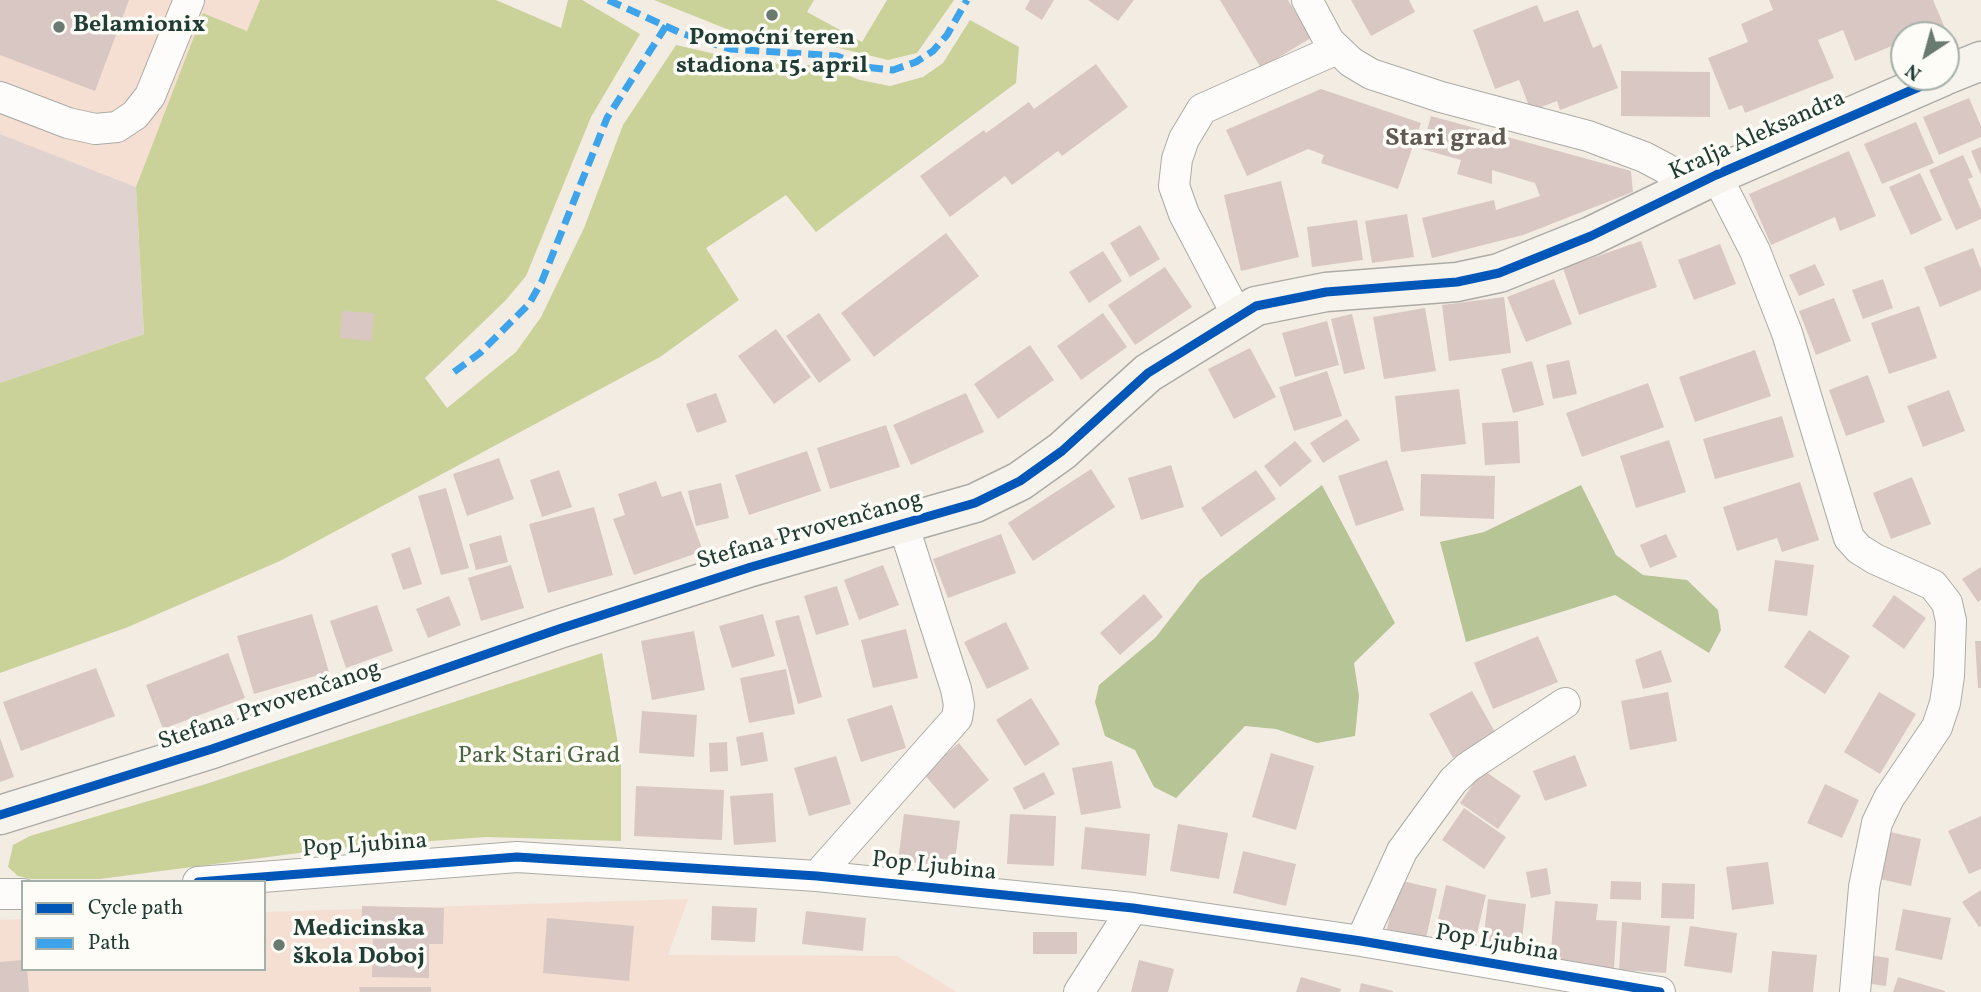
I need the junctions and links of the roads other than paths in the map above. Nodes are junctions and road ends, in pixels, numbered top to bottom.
1 (189, 0) edge
2 (1307, 0) edge
3 (1337, 48) junction
4 (1981, 61) edge
5 (1960, 70) edge
6 (1910, 91) edge
7 (0, 97) edge
8 (1703, 181) junction
9 (1591, 236) joint
10 (1237, 316) junction
11 (903, 524) junction
12 (1565, 703) dead end
13 (0, 816) edge
14 (817, 876) junction
15 (224, 880) edge
16 (0, 894) edge
17 (21, 894) edge
18 (1133, 908) junction
19 (1361, 941) junction
20 (1079, 992) edge
21 (1660, 992) edge
22 (1855, 992) edge

1 - 7 street
2 - 3 street
3 - 8 street
3 - 10 street
4 - 5 street, Kralja Aleksandra
6 - 8 street, Kralja Aleksandra
8 - 9 street, Kralja Aleksandra
8 - 22 street
9 - 10 street, Stefana Prvovenčanog
10 - 11 street, Stefana Prvovenčanog
11 - 13 street, Stefana Prvovenčanog
11 - 14 street
12 - 19 street
14 - 15 street, Pop Ljubina
14 - 18 street, Pop Ljubina
16 - 17 street
18 - 19 street, Pop Ljubina
18 - 20 street
19 - 21 street, Pop Ljubina

